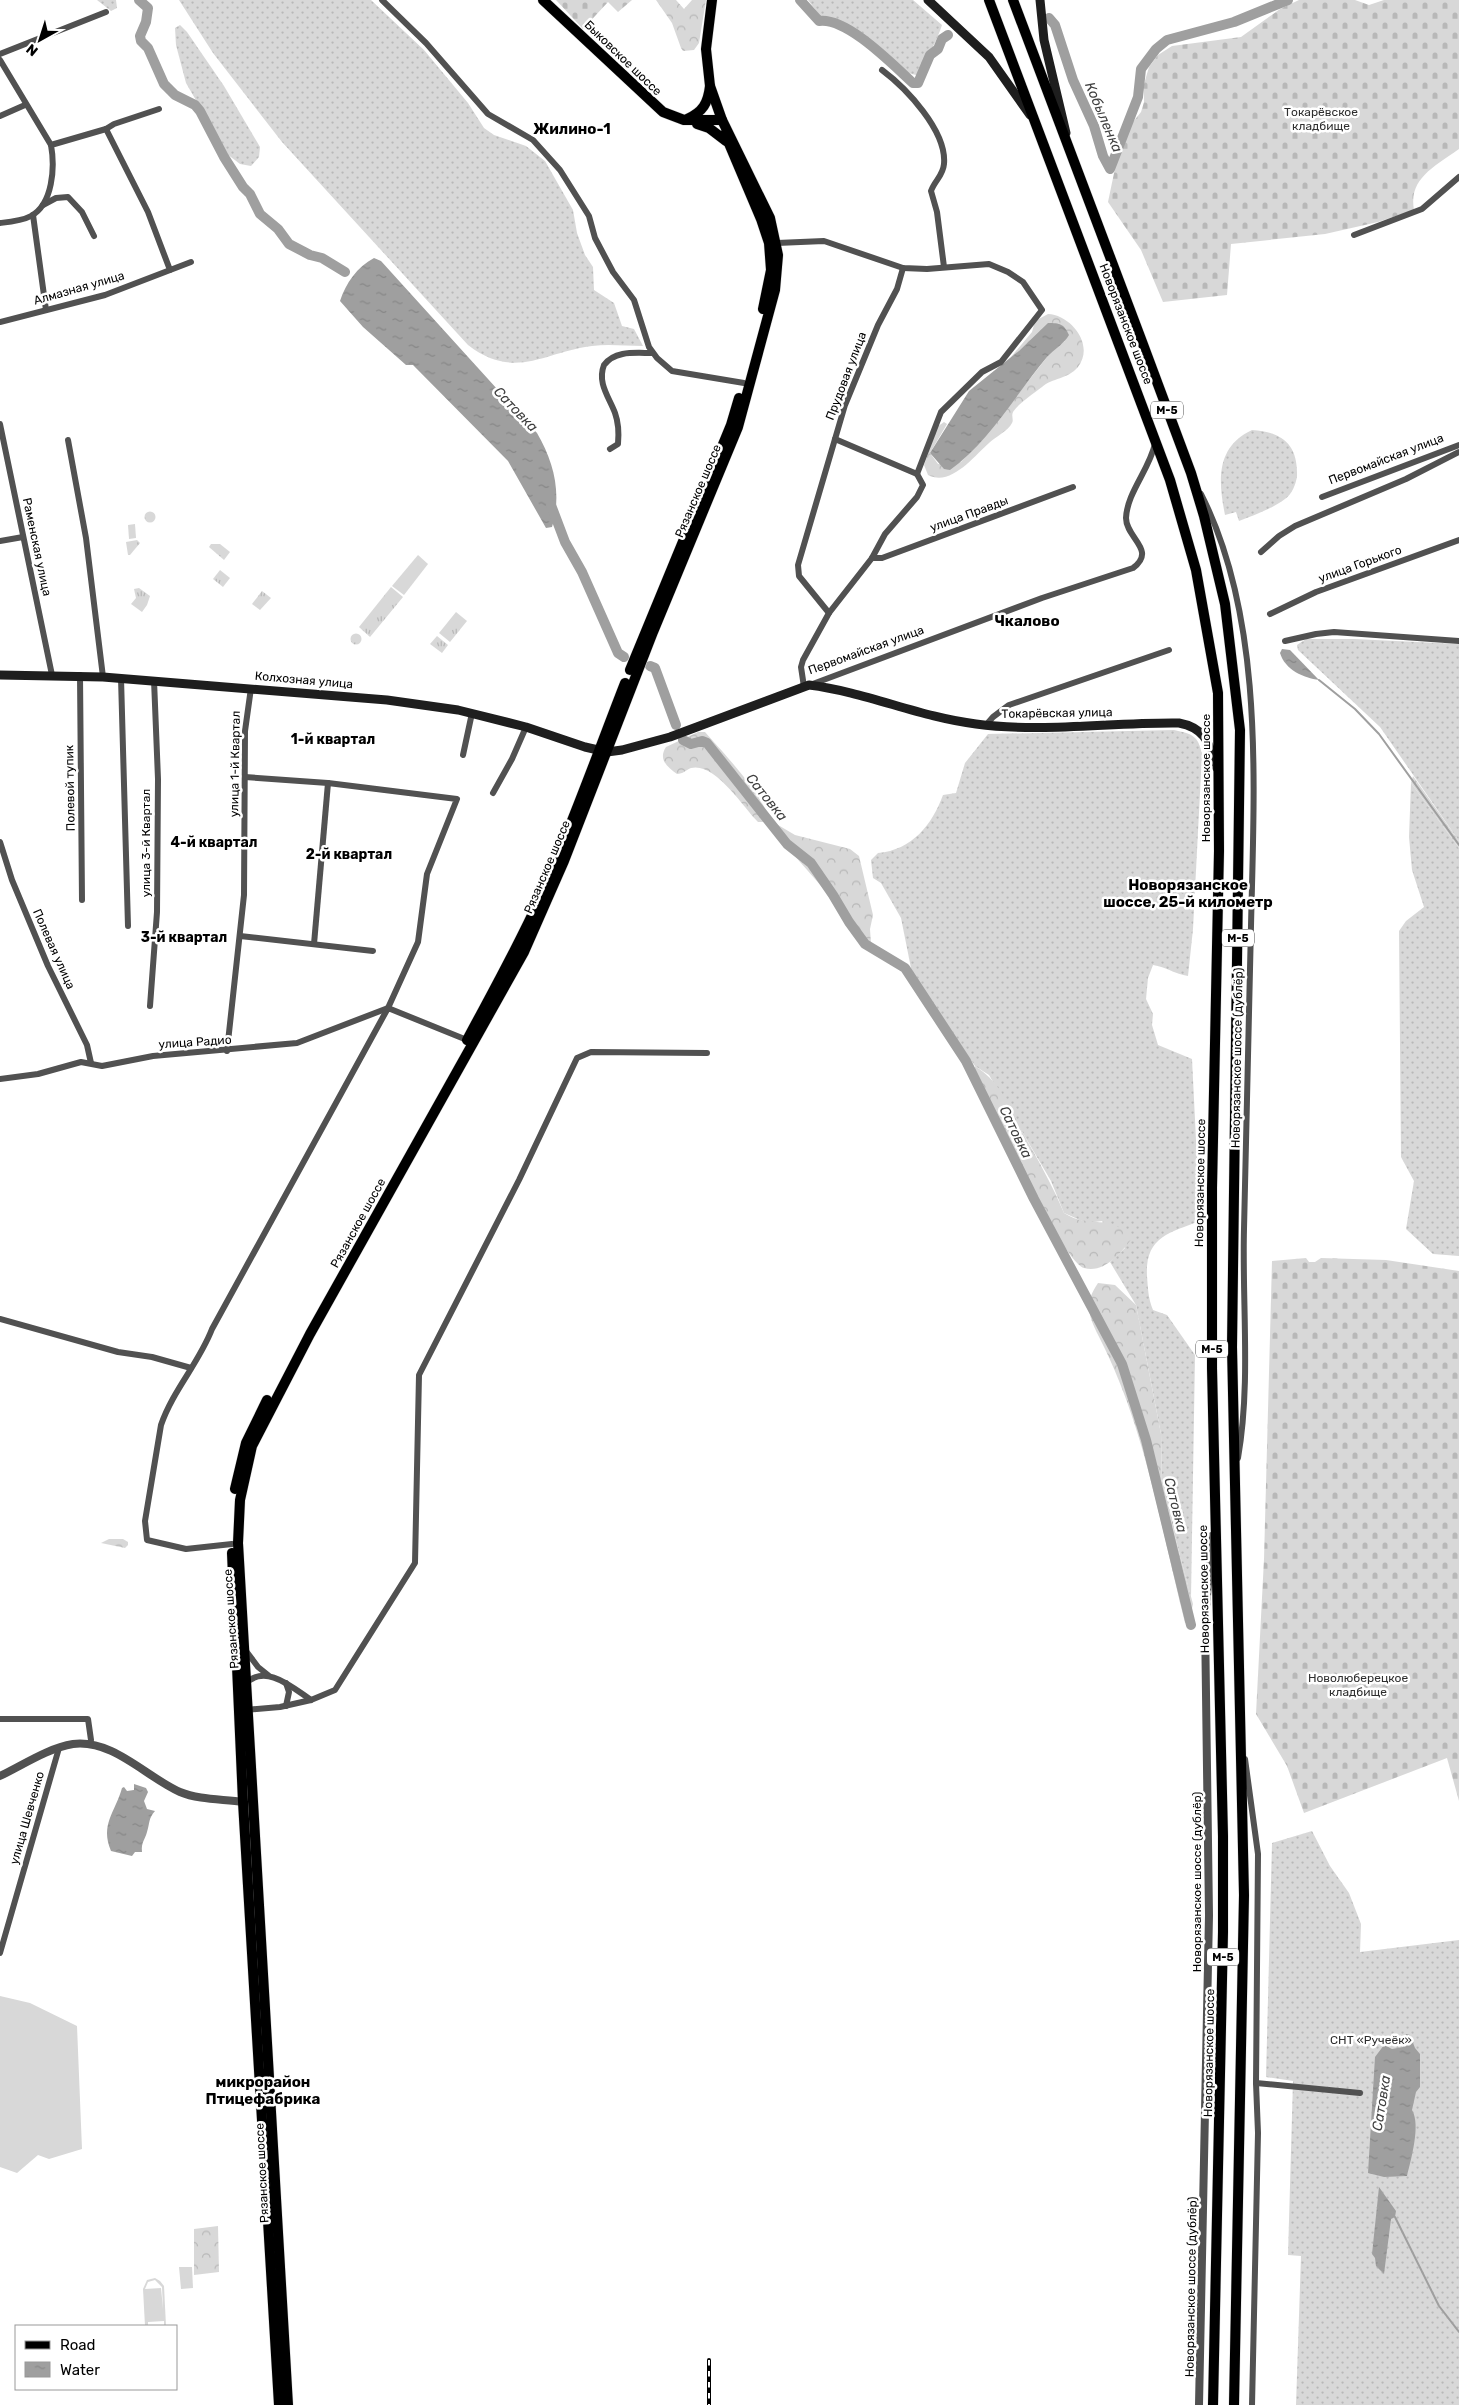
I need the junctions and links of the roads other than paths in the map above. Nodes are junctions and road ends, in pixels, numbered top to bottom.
1 (382, 0) edge
2 (543, 0) edge
3 (712, 0) edge
4 (928, 0) edge
5 (989, 0) edge
6 (1013, 0) edge
7 (1040, 0) edge
8 (106, 12) dead end
9 (0, 54) edge
10 (0, 60) edge
11 (882, 70) dead end
12 (710, 86) junction
13 (25, 105) junction
14 (159, 108) dead end
15 (0, 116) edge
16 (684, 120) junction
17 (722, 120) junction
18 (1036, 122) junction
19 (106, 129) junction
20 (726, 141) junction
21 (51, 145) junction
22 (1069, 146) junction
23 (1459, 177) edge
24 (42, 206) junction
25 (33, 216) junction
26 (0, 223) edge
27 (1354, 235) dead end
28 (94, 236) dead end
29 (777, 243) junction
30 (191, 262) dead end
31 (944, 267) junction
32 (903, 268) junction
33 (170, 270) junction
34 (46, 310) junction
35 (0, 322) edge
36 (652, 353) junction
37 (744, 383) junction
38 (0, 424) edge
39 (835, 439) junction
40 (68, 440) dead end
41 (1156, 440) junction
42 (1459, 445) edge
43 (610, 449) dead end
44 (1459, 452) edge
45 (917, 474) junction
46 (1073, 487) dead end
47 (1322, 497) dead end
48 (23, 536) junction
49 (1459, 540) edge
50 (0, 542) edge
51 (1261, 552) dead end
52 (872, 558) junction
53 (830, 613) junction
54 (1270, 614) dead end
55 (1285, 641) dead end
56 (1459, 641) edge
57 (1169, 650) dead end
58 (0, 675) edge
59 (52, 675) junction
60 (80, 675) junction
61 (103, 676) junction
62 (121, 678) junction
63 (154, 680) junction
64 (807, 686) junction
65 (251, 688) junction
66 (472, 713) junction
67 (986, 725) junction
68 (526, 728) junction
69 (603, 751) junction
70 (463, 755) dead end
71 (1219, 775) junction
72 (245, 777) junction
73 (328, 783) junction
74 (493, 793) dead end
75 (0, 842) edge
76 (82, 900) dead end
77 (128, 926) dead end
78 (240, 936) junction
79 (314, 944) junction
80 (373, 951) dead end
81 (150, 1006) dead end
82 (388, 1008) junction
83 (467, 1040) junction
84 (227, 1051) junction
85 (706, 1053) dead end
86 (91, 1063) junction
87 (0, 1079) edge
88 (0, 1319) edge
89 (191, 1368) junction
90 (1214, 1509) junction
91 (232, 1544) junction
92 (246, 1651) junction
93 (268, 1675) junction
94 (248, 1681) junction
95 (285, 1682) junction
96 (239, 1691) junction
97 (311, 1700) junction
98 (286, 1706) junction
99 (244, 1710) junction
100 (0, 1719) edge
101 (1242, 1730) junction
102 (90, 1742) junction
103 (59, 1748) junction
104 (0, 1776) edge
105 (243, 1802) junction
106 (0, 1953) edge
107 (1256, 2083) junction
108 (1360, 2093) dead end
109 (279, 2405) edge
110 (288, 2405) edge
111 (1199, 2405) edge
112 (1213, 2405) edge
113 (1234, 2405) edge
114 (1252, 2405) edge

1 - 36 street
2 - 16 main road, Быковское шоссе
3 - 12 main road, Рязанское шоссе
4 - 18 main road
5 - 18 main road, Новорязанское шоссе / М-5
6 - 22 main road, Новорязанское шоссе / М-5
7 - 22 main road
8 - 9 street
10 - 13 street
11 - 31 street
12 - 16 main road
12 - 17 main road, Рязанское шоссе
13 - 15 street
13 - 21 street
14 - 19 street
16 - 17 main road, Быковское шоссе
16 - 20 main road
17 - 20 main road, Рязанское шоссе
17 - 29 main road, Рязанское шоссе
18 - 41 main road, Новорязанское шоссе / М-5
19 - 21 street
19 - 33 street
20 - 37 main road, Рязанское шоссе
21 - 24 street
22 - 101 main road, Новорязанское шоссе / М-5
23 - 27 street
24 - 25 street
24 - 28 street
25 - 26 street
25 - 34 street
29 - 32 street
29 - 69 main road, Рязанское шоссе
30 - 33 street, Алмазная улица
31 - 32 street
31 - 45 street
32 - 39 street, Прудовая улица
33 - 34 street, Алмазная улица
34 - 35 street, Алмазная улица
36 - 37 street
36 - 43 street
37 - 69 main road, Рязанское шоссе
38 - 48 street, Раменская улица
39 - 45 street
39 - 53 street, Прудовая улица
40 - 61 street
41 - 64 street, Первомайская улица
41 - 71 main road, Новорязанское шоссе / М-5
42 - 47 street, Первомайская улица
44 - 51 street
45 - 52 street
46 - 52 street, улица Правды
48 - 50 street
48 - 59 street, Раменская улица
49 - 54 street, улица Горького
52 - 53 street
53 - 64 street
55 - 56 street
57 - 67 street
58 - 59 main road, Колхозная улица
59 - 60 main road, Колхозная улица
60 - 61 main road, Колхозная улица
60 - 76 street, Полевой тупик
61 - 62 main road, Колхозная улица
62 - 63 main road, Колхозная улица
62 - 77 street
63 - 65 main road, Колхозная улица
63 - 81 street, улица 3-й Квартал
64 - 67 main road, Токарёвская улица
64 - 69 main road, Первомайская улица
65 - 66 main road, Колхозная улица
65 - 72 street, улица 1-й Квартал
66 - 68 main road, Колхозная улица
66 - 70 street
67 - 71 main road, Токарёвская улица
68 - 69 main road, Колхозная улица
68 - 74 street
69 - 83 main road, Рязанское шоссе
69 - 92 main road, Рязанское шоссе
71 - 90 main road, Новорязанское шоссе / М-5
72 - 73 street
72 - 78 street, улица 1-й Квартал
73 - 79 street
73 - 82 street
75 - 86 street, Полевая улица
78 - 79 street
78 - 84 street, улица 1-й Квартал
79 - 80 street
82 - 83 street
82 - 84 street, улица Радио
82 - 89 street
83 - 91 main road, Рязанское шоссе
84 - 86 street, улица Радио
85 - 97 street
86 - 87 street, улица Радио
88 - 89 street
89 - 91 street
90 - 111 street, Новорязанское шоссе (дублёр)
90 - 112 main road, Новорязанское шоссе / М-5
91 - 96 main road, Рязанское шоссе
92 - 93 street
92 - 94 main road, Рязанское шоссе
93 - 94 street
93 - 95 street
94 - 96 street
94 - 99 main road, Рязанское шоссе
95 - 97 street
95 - 98 street
96 - 99 main road, Рязанское шоссе
97 - 98 street
98 - 99 street
99 - 105 main road, Рязанское шоссе
99 - 110 main road, Рязанское шоссе
100 - 102 street
101 - 107 street
101 - 113 main road, Новорязанское шоссе / М-5
102 - 103 street
102 - 105 street
103 - 104 street
103 - 106 street, улица Шевченко
105 - 109 main road, Рязанское шоссе
107 - 108 street
107 - 114 street

